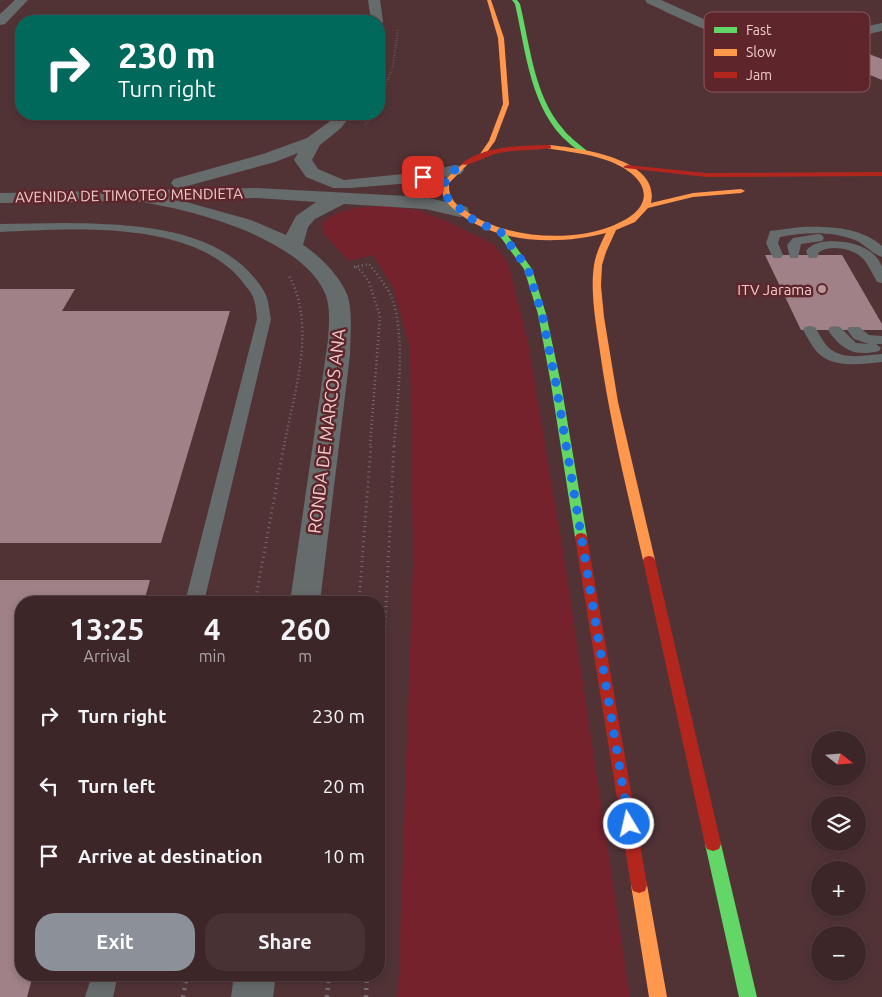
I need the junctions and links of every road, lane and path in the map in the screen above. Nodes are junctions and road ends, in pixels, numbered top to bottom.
1 (22, 0) edge
2 (374, 0) edge
3 (489, 0) edge
4 (514, 0) edge
5 (651, 0) edge
6 (376, 15) edge
7 (0, 21) edge
8 (397, 24) dead end
9 (704, 24) edge
10 (385, 87) edge
11 (340, 120) edge
12 (313, 142) junction
13 (584, 151) junction
14 (483, 154) junction
15 (627, 167) junction
16 (455, 170) junction
17 (882, 174) edge
18 (340, 191) junction
19 (754, 191) dead end
20 (130, 195) junction
21 (0, 198) edge
22 (647, 206) junction
23 (460, 211) junction
24 (0, 228) edge
25 (612, 230) junction
26 (500, 231) junction
27 (293, 246) junction
28 (777, 255) dead end
29 (794, 255) dead end
30 (813, 255) dead end
31 (882, 255) edge
32 (354, 267) junction
33 (323, 273) junction
34 (288, 274) dead end
35 (882, 278) edge
36 (292, 280) junction
37 (810, 330) dead end
38 (836, 330) dead end
39 (854, 330) dead end
40 (882, 340) edge
41 (882, 348) edge
42 (882, 358) edge
43 (196, 596) edge
44 (256, 596) edge
45 (306, 596) edge
46 (359, 596) edge
47 (385, 635) edge
48 (104, 981) edge
49 (186, 981) edge
50 (254, 981) edge
51 (328, 981) edge
52 (367, 981) edge
53 (100, 997) edge
54 (183, 997) edge
55 (252, 997) edge
56 (327, 997) edge
57 (366, 997) edge
58 (658, 997) edge
59 (748, 997) edge

1 - 7 street
2 - 6 street
3 - 14 main road
4 - 13 main road
5 - 9 street
8 - 10 path
11 - 12 street
12 - 18 street
12 - 20 street
13 - 14 main road
13 - 15 main road
14 - 16 main road
15 - 17 main road
15 - 22 main road
16 - 18 street, AVENIDA DE TIMOTEO MENDIETA
16 - 23 main road
18 - 20 street, AVENIDA DE TIMOTEO MENDIETA
18 - 23 street, AVENIDA DE TIMOTEO MENDIETA
18 - 27 street
19 - 22 main road
20 - 21 street, AVENIDA DE TIMOTEO MENDIETA
20 - 27 street, RONDA DE MARCOS ANA
22 - 25 main road
23 - 26 main road
24 - 43 lane
25 - 26 main road
25 - 59 main road
26 - 58 main road
27 - 33 street, RONDA DE MARCOS ANA
28 - 31 lane
29 - 31 lane
30 - 35 lane
32 - 33 path
32 - 46 path
32 - 47 path
33 - 36 path
33 - 45 street, RONDA DE MARCOS ANA
34 - 36 path
36 - 44 path
37 - 42 lane
38 - 41 lane
39 - 40 lane
48 - 53 lane
49 - 54 path
50 - 55 street
51 - 56 path
52 - 57 path

